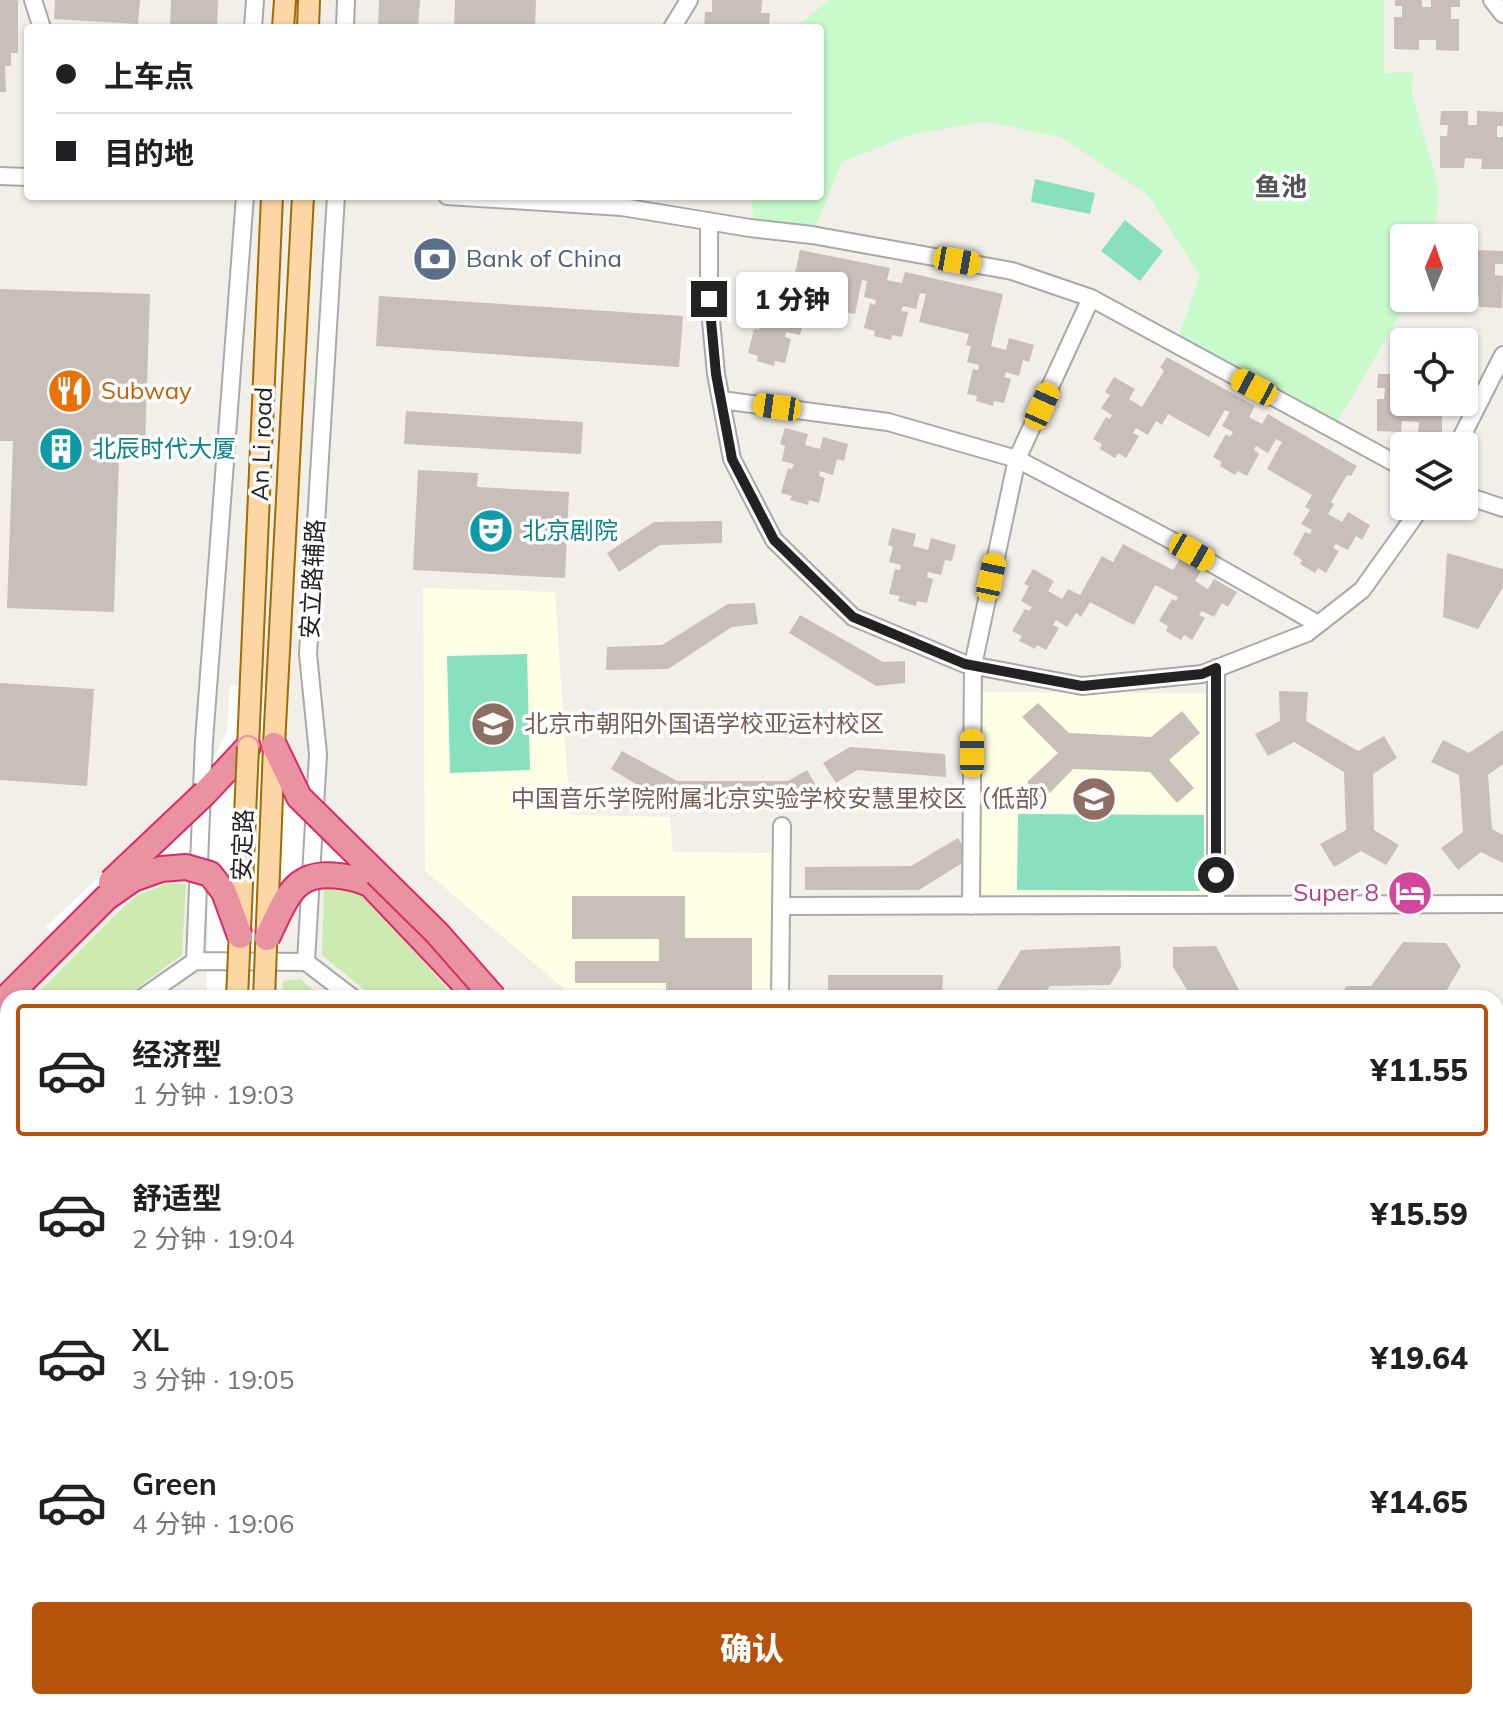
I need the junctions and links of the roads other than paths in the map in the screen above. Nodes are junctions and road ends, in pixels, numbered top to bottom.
1 (33, 0) edge
2 (255, 0) edge
3 (285, 0) edge
4 (309, 0) edge
5 (346, 0) edge
6 (689, 0) edge
7 (1492, 0) edge
8 (1503, 14) edge
9 (41, 24) edge
10 (253, 24) edge
11 (283, 24) edge
12 (308, 24) edge
13 (345, 24) edge
14 (674, 24) edge
15 (0, 176) edge
16 (24, 177) edge
17 (245, 200) edge
18 (272, 200) edge
19 (303, 200) edge
20 (336, 200) edge
21 (587, 200) edge
22 (622, 201) edge
23 (709, 221) junction
24 (1091, 298) junction
25 (1503, 355) edge
26 (721, 400) junction
27 (1464, 432) edge
28 (1017, 459) junction
29 (1390, 460) edge
30 (1478, 500) edge
31 (1503, 508) edge
32 (1412, 520) edge
33 (1318, 624) junction
34 (973, 665) junction
35 (1216, 668) junction
36 (251, 692) joint
37 (274, 745) junction
38 (248, 747) junction
39 (782, 826) dead end
40 (1503, 904) edge
41 (1216, 905) junction
42 (782, 906) junction
43 (971, 906) junction
44 (240, 936) junction
45 (267, 938) junction
46 (195, 961) junction
47 (306, 962) junction
48 (0, 987) edge
49 (14, 990) edge
50 (153, 990) edge
51 (237, 990) edge
52 (264, 990) edge
53 (343, 990) edge
54 (470, 990) edge
55 (487, 990) edge
56 (780, 990) edge

1 - 9 street
2 - 10 street
3 - 11 main road
4 - 12 main road
5 - 13 street
6 - 14 street
7 - 8 street
15 - 16 street
17 - 46 street
18 - 36 main road, An Li road
19 - 37 main road, An Li road
20 - 47 street, 安立路辅路
21 - 22 street
22 - 23 street
23 - 24 street
23 - 26 street
24 - 28 street
24 - 29 street
25 - 27 street
26 - 28 street
26 - 34 street
28 - 33 street
28 - 34 street
30 - 31 street
32 - 33 street
33 - 35 street
34 - 35 street
34 - 43 street
35 - 41 street
36 - 38 main road, 安定路
37 - 45 main road, 安定路, bridge
37 - 55 highway, bridge
38 - 44 main road, 安定路, bridge
38 - 48 highway, bridge
39 - 42 street
40 - 41 street
41 - 43 street
42 - 43 street
42 - 56 street
44 - 49 highway, bridge
44 - 51 main road, 安定路, bridge
45 - 52 main road, 安定路, bridge
45 - 54 highway, bridge
46 - 47 street
46 - 50 street
47 - 53 street

